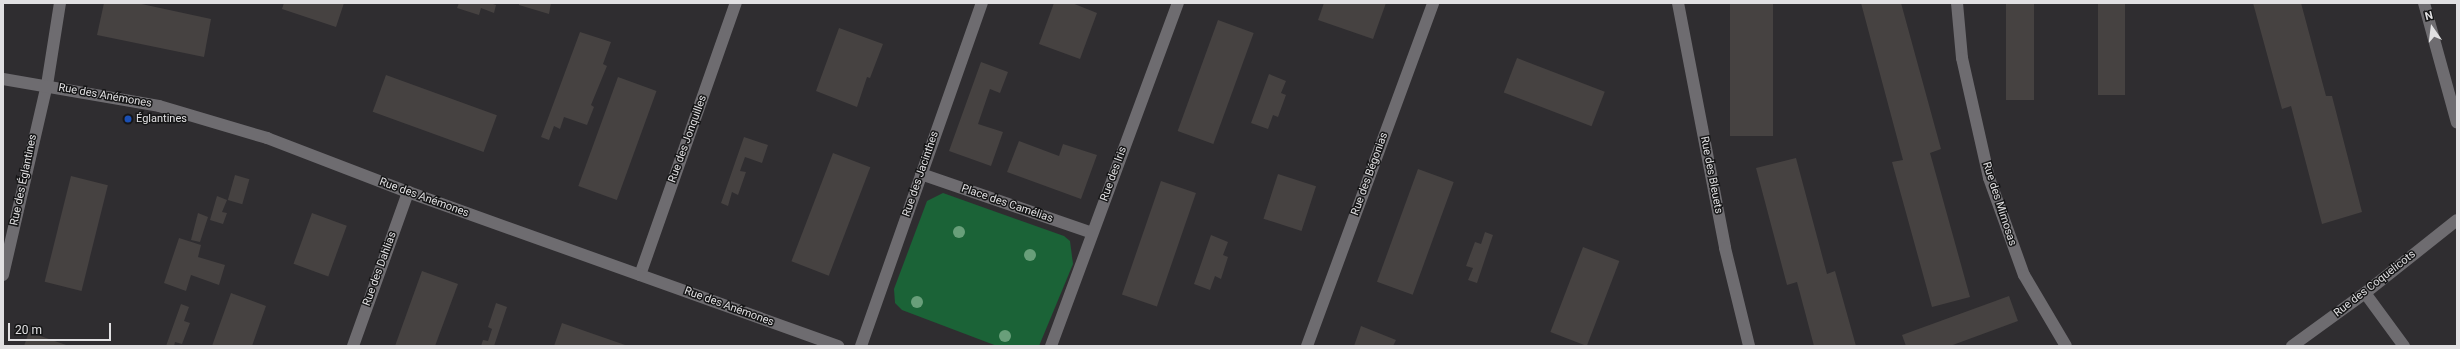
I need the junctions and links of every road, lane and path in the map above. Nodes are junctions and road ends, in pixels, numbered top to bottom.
1 (60, 3) edge
2 (736, 3) edge
3 (982, 3) edge
4 (1178, 3) edge
5 (1433, 3) edge
6 (1678, 3) edge
7 (1957, 3) edge
8 (2424, 3) edge
9 (3, 79) edge
10 (46, 85) junction
11 (2457, 123) edge
12 (921, 174) junction
13 (408, 192) junction
14 (2457, 220) edge
15 (1092, 233) junction
16 (3, 275) edge
17 (640, 275) junction
18 (2365, 293) junction
19 (353, 346) edge
20 (838, 346) edge
21 (861, 346) edge
22 (1051, 346) edge
23 (1307, 346) edge
24 (1750, 346) edge
25 (2066, 346) edge
26 (2292, 346) edge
27 (2404, 346) edge

1 - 10 street, Rue des Églantines
2 - 17 street, Rue des Jonquilles
3 - 12 street, Rue des Jacinthes
4 - 15 street, Rue des Iris
5 - 23 street, Rue des Bégonias
6 - 24 street, Rue des Bleuets
7 - 25 street, Rue des Mimosas
8 - 11 street
9 - 10 street, Rue des Anémones
10 - 13 street, Rue des Anémones
10 - 16 street, Rue des Églantines
12 - 15 street, Place des Camélias
12 - 21 street, Rue des Jacinthes
13 - 17 street, Rue des Anémones
13 - 19 street, Rue des Dahlias
14 - 18 street, Rue des Coquelicots
15 - 22 street, Rue des Iris
17 - 20 street, Rue des Anémones
18 - 26 street, Rue des Coquelicots
18 - 27 street

